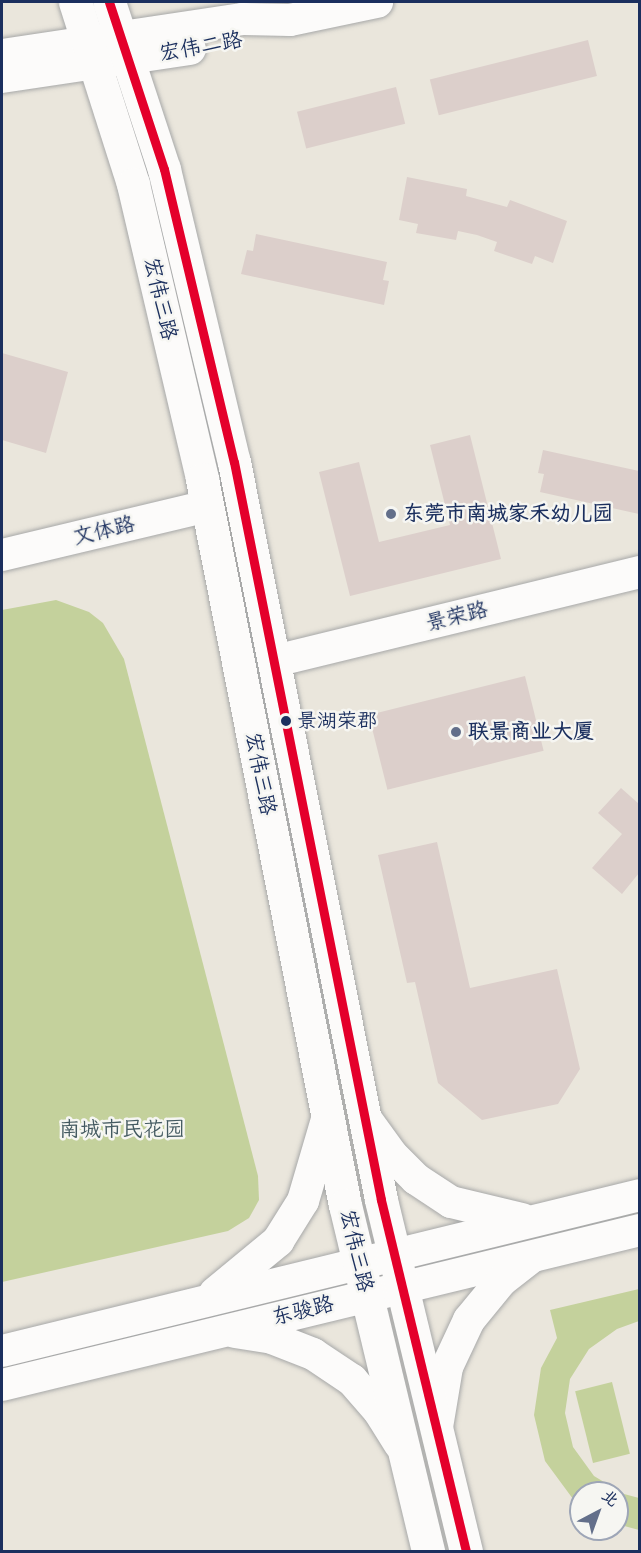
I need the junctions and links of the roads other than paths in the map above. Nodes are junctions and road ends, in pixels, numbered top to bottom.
1 (75, 2) edge
2 (109, 2) edge
3 (377, 2) edge
4 (124, 48) junction
5 (92, 53) junction
6 (2, 55) edge
7 (2, 77) edge
8 (207, 506) junction
9 (2, 555) edge
10 (639, 572) edge
11 (275, 661) junction
12 (328, 1116) junction
13 (366, 1119) junction
14 (639, 1195) edge
15 (532, 1221) junction
16 (639, 1230) edge
17 (536, 1254) junction
18 (395, 1255) junction
19 (359, 1264) junction
20 (403, 1286) junction
21 (366, 1295) junction
22 (205, 1301) junction
23 (225, 1330) junction
24 (2, 1351) edge
25 (2, 1385) edge
26 (437, 1427) junction
27 (403, 1448) junction
28 (428, 1551) edge
29 (466, 1551) edge

1 - 5 main road, 宏伟三路
2 - 4 main road, 宏伟三路
3 - 4 street, 宏伟二路
4 - 5 street, 宏伟二路
4 - 11 main road, 宏伟三路
5 - 6 street, 宏伟二路
5 - 7 street, 宏伟二路
5 - 8 main road, 宏伟三路
8 - 9 street, 文体路
8 - 12 main road, 宏伟三路
10 - 11 street, 景荣路
11 - 13 main road, 宏伟三路
12 - 19 main road, 宏伟三路
12 - 22 street
13 - 15 street
13 - 18 main road, 宏伟三路
14 - 15 street, 东骏路
15 - 18 street, 东骏路
16 - 17 street, 东骏路
17 - 20 street, 东骏路
17 - 26 street
18 - 19 street, 东骏路
18 - 20 main road, 宏伟三路
19 - 21 main road, 宏伟三路
19 - 22 street, 东骏路
20 - 21 street, 东骏路
20 - 26 main road, 宏伟三路
21 - 23 street, 东骏路
21 - 27 main road, 宏伟三路
22 - 24 street, 东骏路
23 - 25 street, 东骏路
23 - 27 street
26 - 29 main road, 宏伟三路
27 - 28 main road, 宏伟三路

